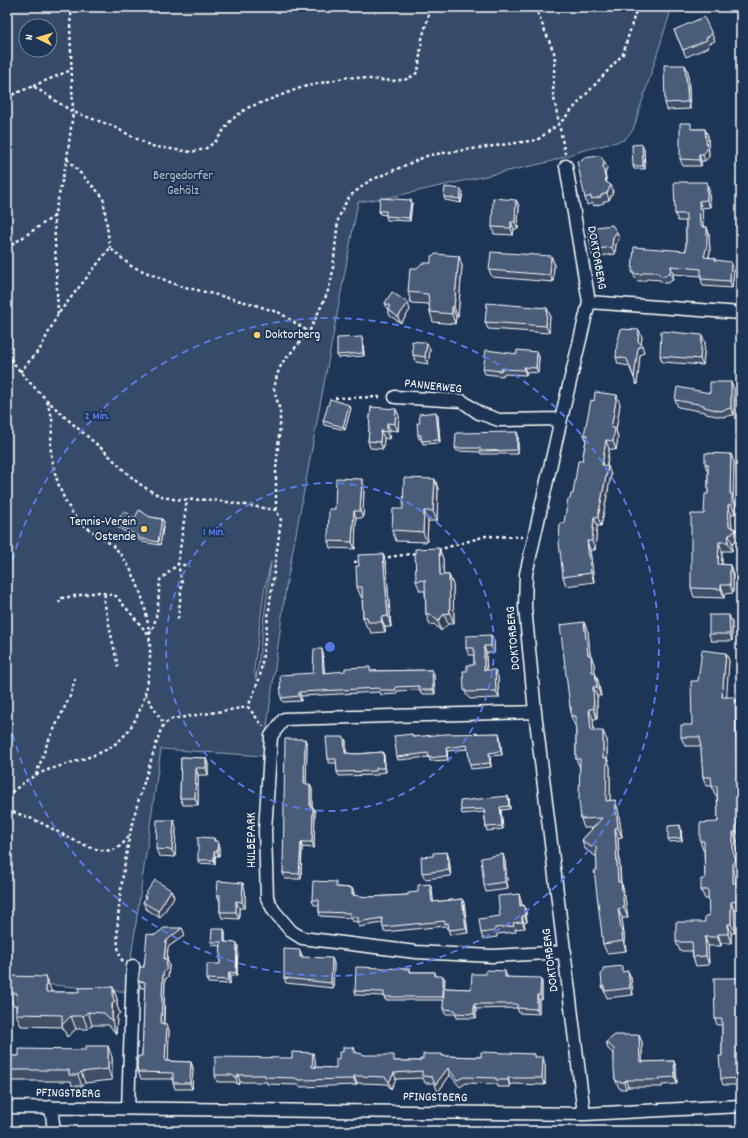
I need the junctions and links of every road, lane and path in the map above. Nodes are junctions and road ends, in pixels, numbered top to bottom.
1 (72, 7) edge
2 (431, 7) edge
3 (535, 7) edge
4 (637, 7) edge
5 (71, 70) junction
6 (33, 86) junction
7 (7, 96) edge
8 (73, 112) junction
9 (560, 123) junction
10 (67, 159) junction
11 (566, 166) joint
12 (54, 217) junction
13 (7, 248) edge
14 (110, 248) junction
15 (589, 302) junction
16 (741, 313) edge
17 (58, 314) junction
18 (309, 332) junction
19 (7, 354) edge
20 (20, 372) junction
21 (395, 397) joint
22 (335, 398) dead end
23 (47, 400) junction
24 (560, 419) junction
25 (187, 499) junction
26 (276, 510) junction
27 (534, 537) junction
28 (430, 551) edge
29 (422, 552) edge
30 (377, 558) edge
31 (369, 560) edge
32 (354, 562) dead end
33 (178, 564) junction
34 (189, 566) dead end
35 (105, 594) junction
36 (60, 603) dead end
37 (178, 619) dead end
38 (149, 635) junction
39 (118, 667) dead end
40 (75, 679) dead end
41 (145, 693) junction
42 (248, 707) junction
43 (535, 712) junction
44 (164, 724) junction
45 (271, 736) junction
46 (36, 775) junction
47 (7, 796) edge
48 (7, 810) edge
49 (129, 836) junction
50 (565, 952) junction
51 (133, 966) joint
52 (741, 1106) edge
53 (7, 1107) edge
54 (51, 1107) junction
55 (128, 1108) junction
56 (584, 1114) junction
57 (54, 1131) edge

1 - 5 path
2 - 8 path
3 - 9 path
4 - 9 path
5 - 6 path
5 - 8 path
6 - 7 path
6 - 8 path
8 - 10 path
9 - 11 path
9 - 18 path
10 - 12 path
10 - 14 path
11 - 15 street, DOKTORBERG
12 - 13 path
12 - 17 path
14 - 17 path
14 - 18 path
15 - 16 street
15 - 24 street, DOKTORBERG
17 - 20 path
18 - 26 path
19 - 20 path
20 - 23 path
21 - 22 path
21 - 24 street, PANNERWEG
23 - 25 path
23 - 38 path
24 - 27 street, DOKTORBERG
25 - 26 path
25 - 33 path
26 - 42 path
27 - 28 path
27 - 43 street, DOKTORBERG
29 - 30 path
31 - 32 path
33 - 34 path
33 - 37 path
33 - 38 path
35 - 36 path
35 - 38 path
35 - 39 path
38 - 41 path
40 - 46 path
41 - 44 path
41 - 46 path
42 - 44 path
42 - 45 path
43 - 45 street
43 - 50 street, DOKTORBERG
44 - 49 path
45 - 50 street, HULBEPARK
46 - 47 path
48 - 49 path
49 - 51 path
50 - 56 street, DOKTORBERG
51 - 55 street
52 - 56 street, PFINGSTBERG
53 - 54 street, PFINGSTBERG
54 - 55 street, PFINGSTBERG
54 - 57 street
55 - 56 street, PFINGSTBERG

